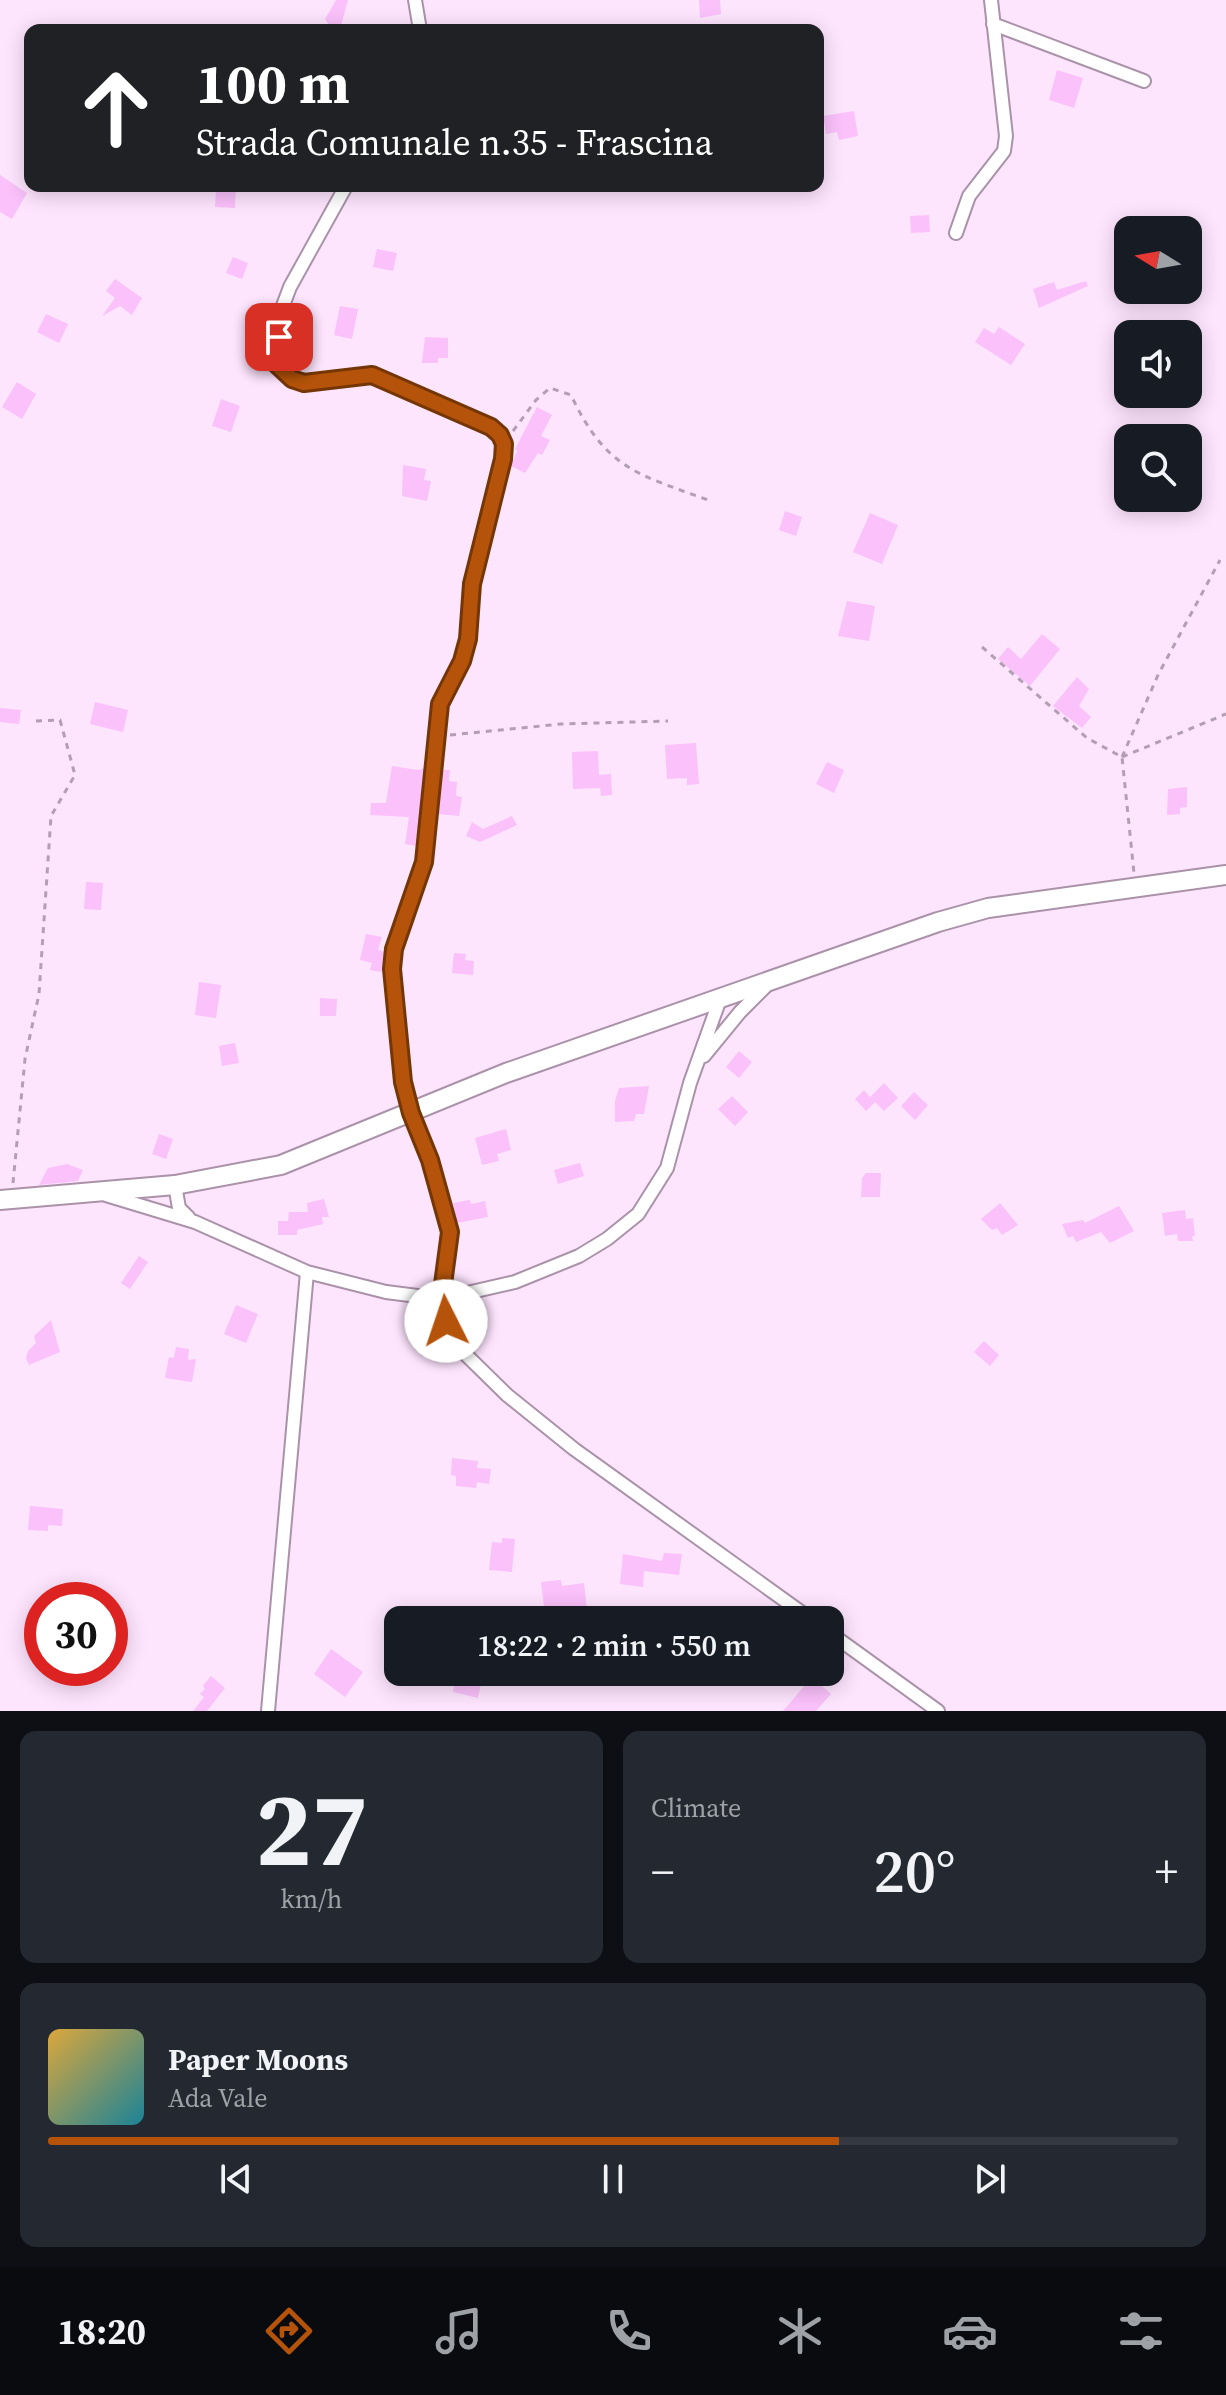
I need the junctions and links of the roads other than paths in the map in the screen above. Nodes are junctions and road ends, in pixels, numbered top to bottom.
1 (415, 0) edge
2 (991, 0) edge
3 (419, 24) edge
4 (993, 24) junction
5 (1144, 81) dead end
6 (343, 192) edge
7 (956, 233) dead end
8 (1226, 875) edge
9 (771, 982) junction
10 (720, 999) junction
11 (690, 1083) junction
12 (411, 1113) junction
13 (175, 1185) junction
14 (99, 1193) junction
15 (5, 1199) edge
16 (195, 1222) junction
17 (307, 1272) junction
18 (441, 1299) junction
19 (792, 1606) edge
20 (844, 1643) edge
21 (268, 1711) edge
22 (938, 1711) edge

1 - 3 street
2 - 4 street
4 - 5 street
4 - 7 street
6 - 12 street
8 - 9 main road
9 - 10 main road
9 - 11 street
10 - 11 street
10 - 12 main road
11 - 18 street
12 - 13 main road
12 - 18 street
13 - 14 main road
13 - 16 street
14 - 15 main road
14 - 16 street
16 - 17 street
17 - 18 street
17 - 21 street
18 - 19 street
20 - 22 street

